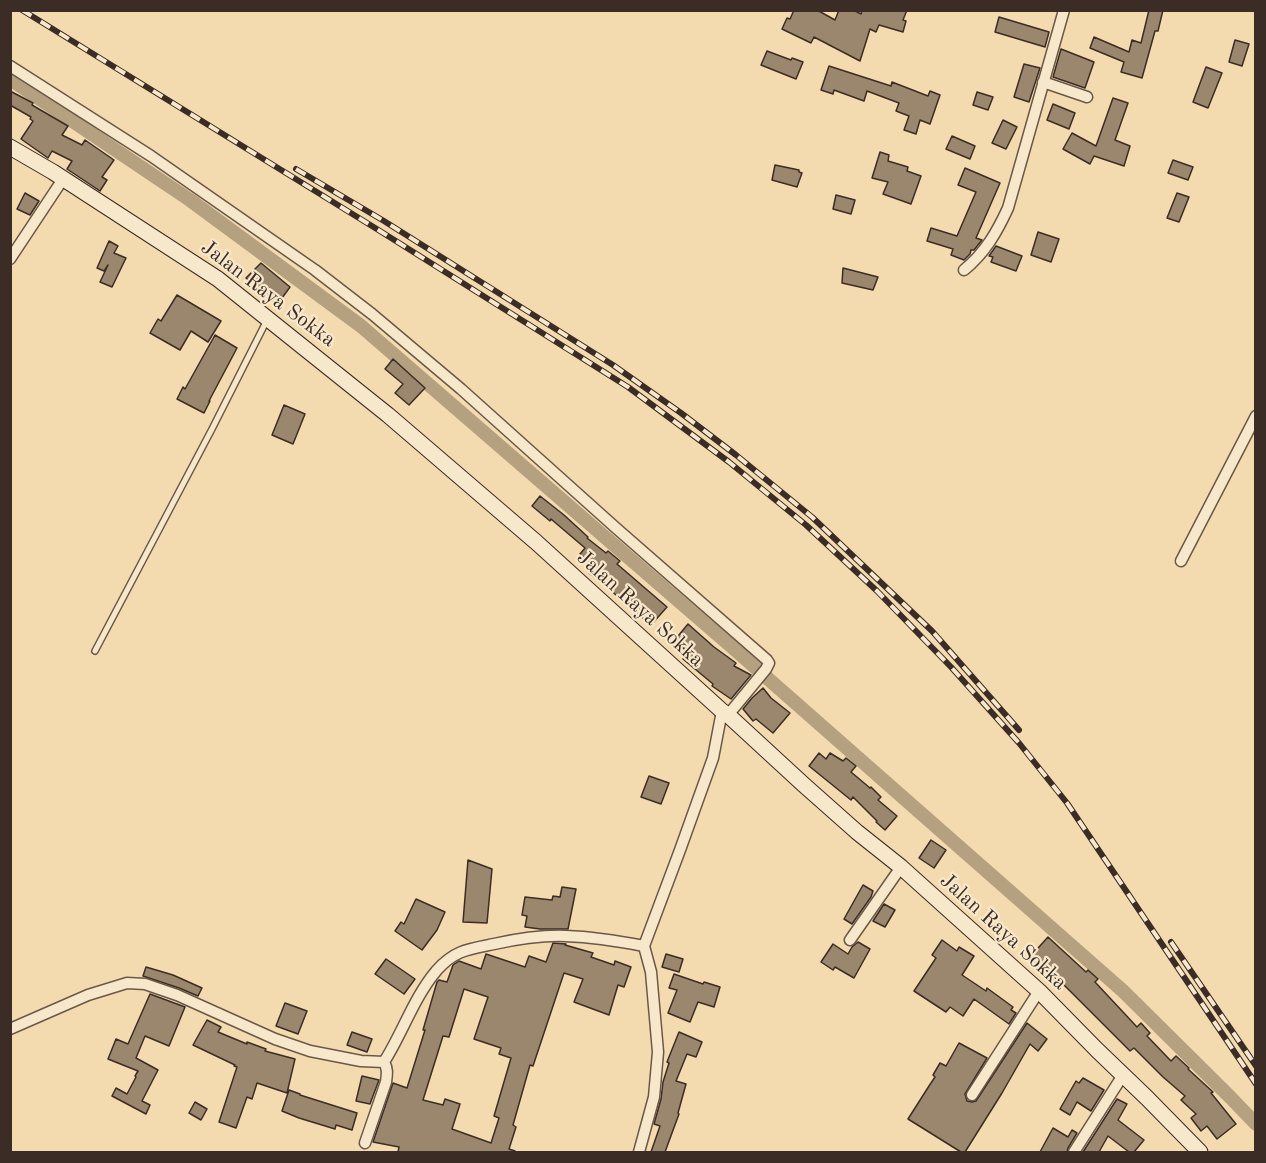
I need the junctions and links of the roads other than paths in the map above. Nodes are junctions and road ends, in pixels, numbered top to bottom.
1 (1064, 10) edge
2 (10, 66) edge
3 (1043, 82) junction
4 (1087, 97) dead end
5 (10, 147) edge
6 (63, 179) junction
7 (10, 259) edge
8 (964, 270) dead end
9 (268, 319) junction
10 (1256, 416) edge
11 (1181, 561) dead end
12 (95, 651) dead end
13 (725, 713) junction
14 (901, 867) junction
15 (850, 940) dead end
16 (644, 946) junction
17 (1039, 991) junction
18 (10, 1029) edge
19 (384, 1062) junction
20 (1123, 1075) junction
21 (972, 1095) dead end
22 (365, 1143) dead end
23 (639, 1152) edge
24 (1074, 1152) edge
25 (1200, 1152) edge

1 - 3 street
2 - 13 street
3 - 4 street
3 - 8 street
5 - 6 main road, Jalan Raya Sokka
6 - 7 street
6 - 9 main road, Jalan Raya Sokka
9 - 12 lane
9 - 13 main road, Jalan Raya Sokka
10 - 11 street
13 - 14 main road, Jalan Raya Sokka
13 - 16 street
14 - 15 street
14 - 17 main road, Jalan Raya Sokka
16 - 19 street
16 - 23 street
17 - 20 main road, Jalan Raya Sokka
17 - 21 street
18 - 19 street
19 - 22 street
20 - 24 street
20 - 25 main road, Jalan Raya Sokka

